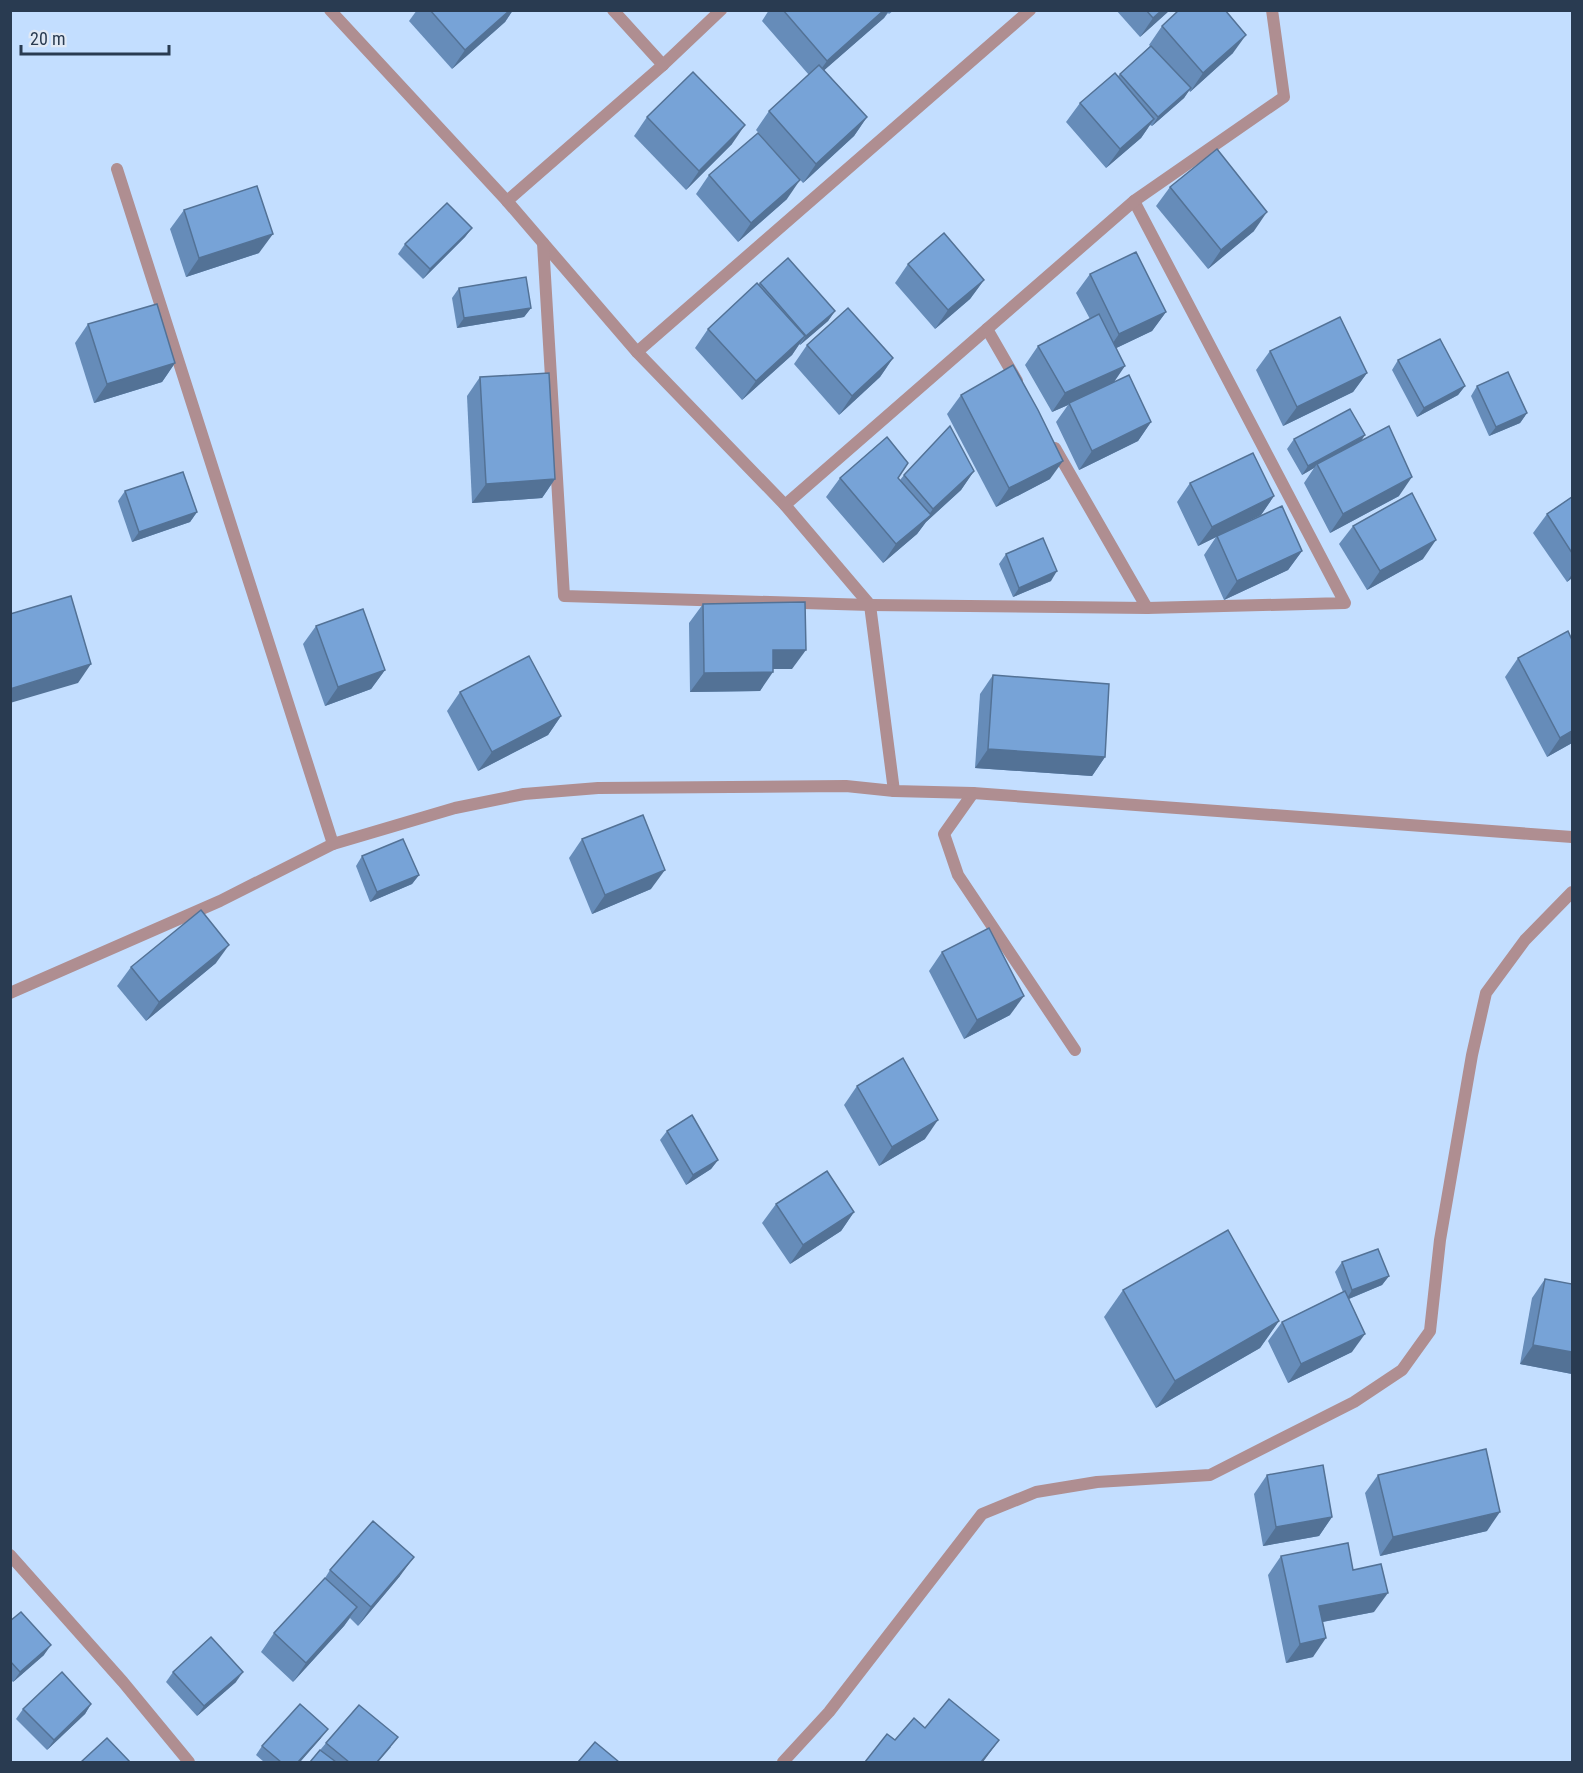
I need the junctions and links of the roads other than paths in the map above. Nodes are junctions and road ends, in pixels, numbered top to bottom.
1 (330, 10) edge
2 (613, 10) edge
3 (721, 10) edge
4 (1030, 10) edge
5 (1272, 10) edge
6 (663, 65) junction
7 (117, 169) dead end
8 (507, 201) junction
9 (1134, 201) junction
10 (543, 243) junction
11 (987, 329) junction
12 (637, 351) junction
13 (1023, 391) edge
14 (1046, 432) edge
15 (785, 505) junction
16 (870, 605) junction
17 (1147, 608) junction
18 (894, 791) junction
19 (973, 793) junction
20 (1572, 837) edge
21 (333, 844) junction
22 (1572, 892) edge
23 (10, 993) edge
24 (1076, 1050) dead end
25 (10, 1555) edge
26 (189, 1762) edge
27 (783, 1762) edge

1 - 8 street
2 - 6 street
3 - 6 street
4 - 12 street
5 - 9 street
6 - 8 street
7 - 21 street
8 - 10 street
9 - 11 street
9 - 17 street
10 - 12 street
10 - 16 street
11 - 13 street
11 - 15 street
12 - 15 street
14 - 17 street
15 - 16 street
16 - 17 street
16 - 18 street
18 - 19 street
18 - 21 street
19 - 20 street
19 - 24 street
21 - 23 street
22 - 27 street
25 - 26 street

